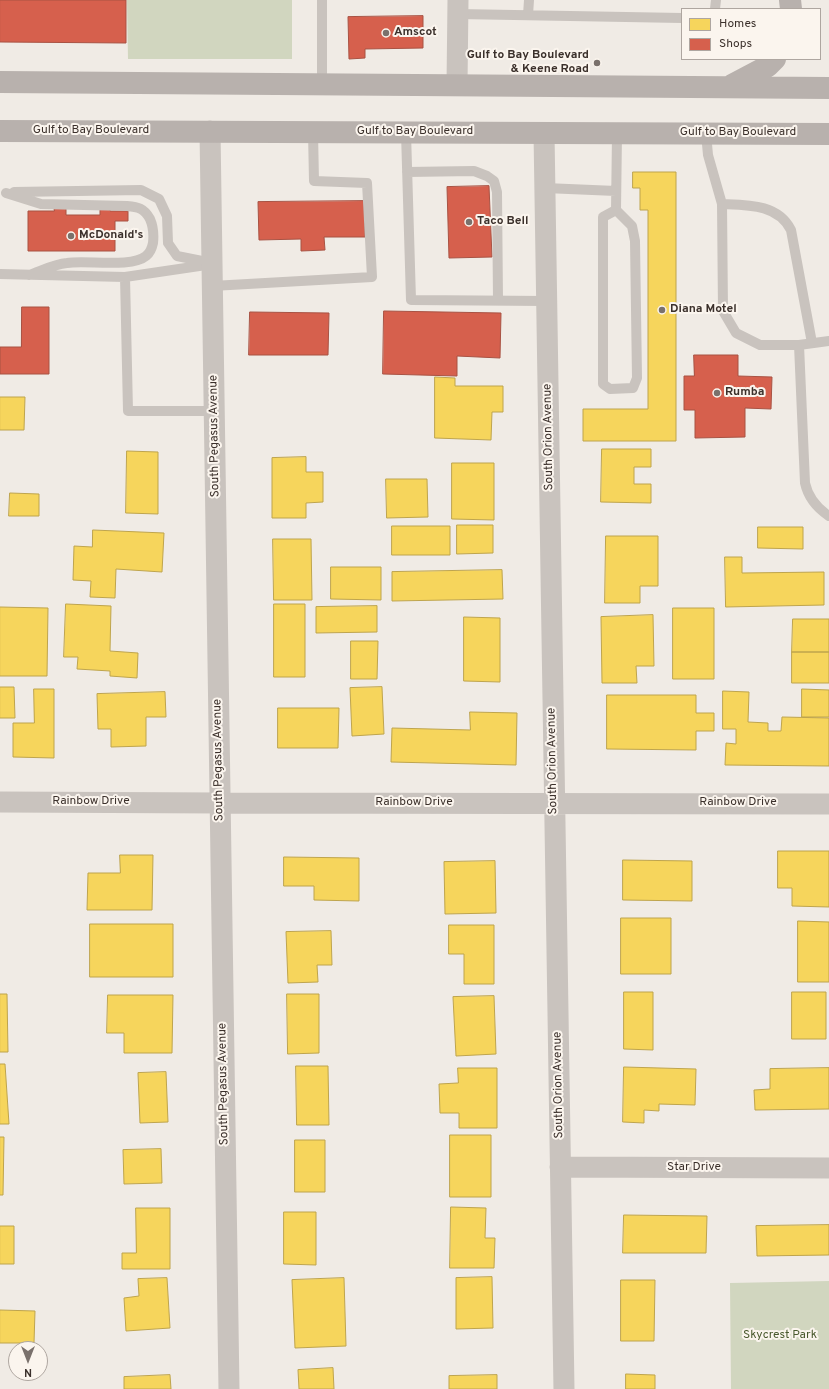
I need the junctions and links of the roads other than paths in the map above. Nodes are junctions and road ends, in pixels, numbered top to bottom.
1 (322, 0) edge
2 (528, 0) edge
3 (458, 7) edge
4 (528, 15) junction
5 (681, 18) edge
6 (774, 60) edge
7 (0, 82) edge
8 (322, 84) junction
9 (457, 85) junction
10 (730, 86) junction
11 (829, 88) edge
12 (0, 130) edge
13 (210, 132) junction
14 (313, 132) junction
15 (406, 133) junction
16 (544, 133) junction
17 (706, 133) junction
18 (617, 134) junction
19 (829, 134) edge
20 (407, 172) junction
21 (545, 188) junction
22 (616, 191) junction
23 (3, 193) edge
24 (722, 204) junction
25 (616, 210) junction
26 (212, 264) junction
27 (0, 274) edge
28 (29, 275) junction
29 (125, 277) junction
30 (212, 286) junction
31 (498, 300) junction
32 (546, 301) junction
33 (829, 340) edge
34 (812, 343) junction
35 (799, 345) junction
36 (214, 411) junction
37 (829, 516) edge
38 (0, 802) edge
39 (220, 803) junction
40 (554, 803) junction
41 (829, 804) edge
42 (560, 1167) junction
43 (829, 1168) edge
44 (229, 1389) edge
45 (564, 1389) edge

1 - 8 lane
2 - 4 lane
3 - 4 lane
3 - 9 street
4 - 5 lane
6 - 10 main road
7 - 8 main road
8 - 9 main road
9 - 10 main road
10 - 11 main road
12 - 13 main road, Gulf to Bay Boulevard
13 - 14 main road, Gulf to Bay Boulevard
13 - 26 street, South Pegasus Avenue
14 - 15 main road, Gulf to Bay Boulevard
14 - 30 lane
15 - 16 main road, Gulf to Bay Boulevard
15 - 20 lane
16 - 18 main road, Gulf to Bay Boulevard
16 - 21 street, South Orion Avenue
17 - 18 main road, Gulf to Bay Boulevard
17 - 19 main road, Gulf to Bay Boulevard
17 - 24 lane
18 - 22 lane
20 - 31 lane
20 - 31 lane
21 - 22 lane
21 - 32 street, South Orion Avenue
22 - 25 lane
23 - 26 lane
23 - 28 lane
24 - 34 lane
24 - 35 lane
25 - 25 lane
26 - 29 lane
26 - 30 street, South Pegasus Avenue
27 - 28 lane
28 - 29 lane
29 - 36 lane
30 - 36 street, South Pegasus Avenue
31 - 32 lane
32 - 40 street, South Orion Avenue
33 - 34 lane
34 - 35 lane
35 - 37 lane
36 - 39 street, South Pegasus Avenue
38 - 39 street, Rainbow Drive
39 - 40 street, Rainbow Drive
39 - 44 street, South Pegasus Avenue
40 - 41 street, Rainbow Drive
40 - 42 street, South Orion Avenue
42 - 43 street, Star Drive
42 - 45 street, South Orion Avenue

